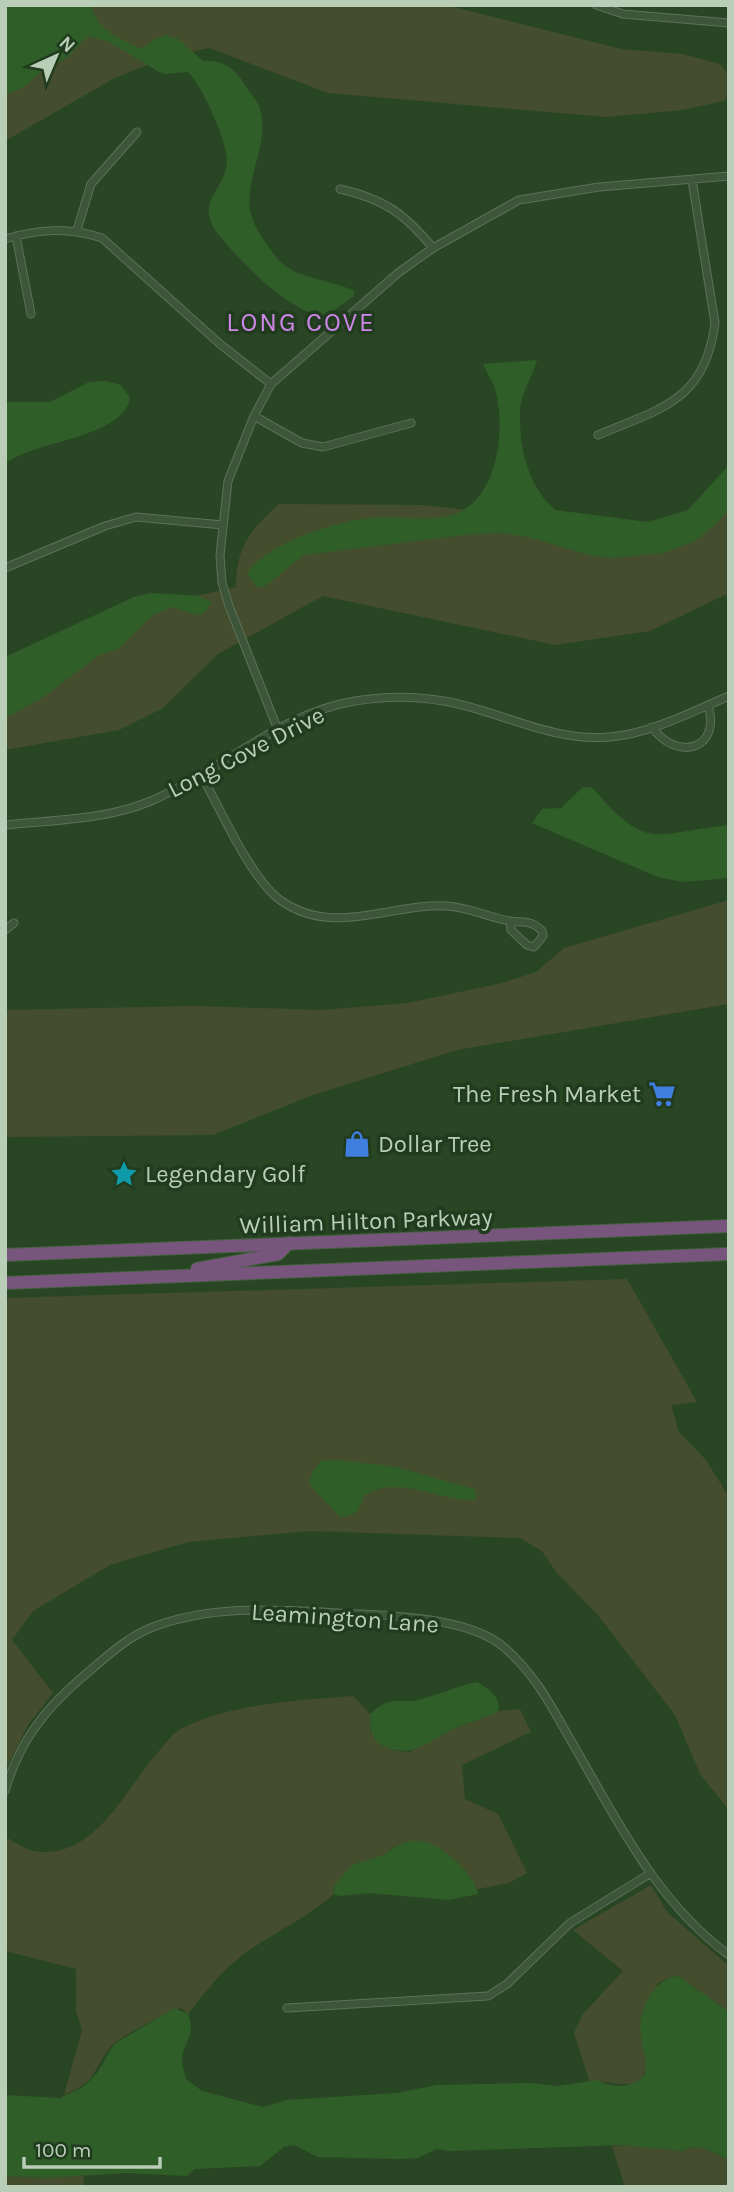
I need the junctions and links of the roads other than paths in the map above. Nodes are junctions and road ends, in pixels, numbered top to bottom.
1 (596, 5) edge
2 (729, 23) edge
3 (137, 132) dead end
4 (729, 176) edge
5 (692, 180) junction
6 (340, 189) dead end
7 (77, 230) junction
8 (16, 236) junction
9 (5, 239) edge
10 (433, 247) junction
11 (31, 314) dead end
12 (271, 384) junction
13 (254, 416) junction
14 (411, 423) dead end
15 (598, 435) dead end
16 (223, 525) junction
17 (5, 568) edge
18 (729, 696) edge
19 (709, 705) junction
20 (652, 727) junction
21 (278, 730) junction
22 (201, 774) junction
23 (5, 825) edge
24 (510, 921) junction
25 (14, 923) dead end
26 (5, 930) edge
27 (729, 1226) edge
28 (289, 1243) junction
29 (729, 1254) edge
30 (5, 1255) edge
31 (156, 1277) junction
32 (5, 1283) edge
33 (5, 1791) edge
34 (651, 1873) junction
35 (729, 1955) edge
36 (287, 2008) dead end

1 - 2 street
3 - 7 street
4 - 5 street
5 - 10 street
5 - 15 street
6 - 10 street
7 - 8 street
7 - 12 street
8 - 9 street
8 - 11 street
10 - 12 street
12 - 13 street
13 - 14 street
13 - 16 street
16 - 17 street
16 - 21 street
18 - 19 street, Long Cove Drive
19 - 20 street, Long Cove Drive
19 - 20 street
20 - 21 street, Long Cove Drive
21 - 22 street, Long Cove Drive
22 - 23 street, Long Cove Drive
22 - 24 street
24 - 24 street
25 - 26 street
27 - 28 highway, William Hilton Parkway
28 - 30 highway, William Hilton Parkway
28 - 31 highway
29 - 31 highway, William Hilton Parkway
31 - 32 highway, William Hilton Parkway
33 - 34 street, Leamington Lane
34 - 35 street, Leamington Lane
34 - 36 street

